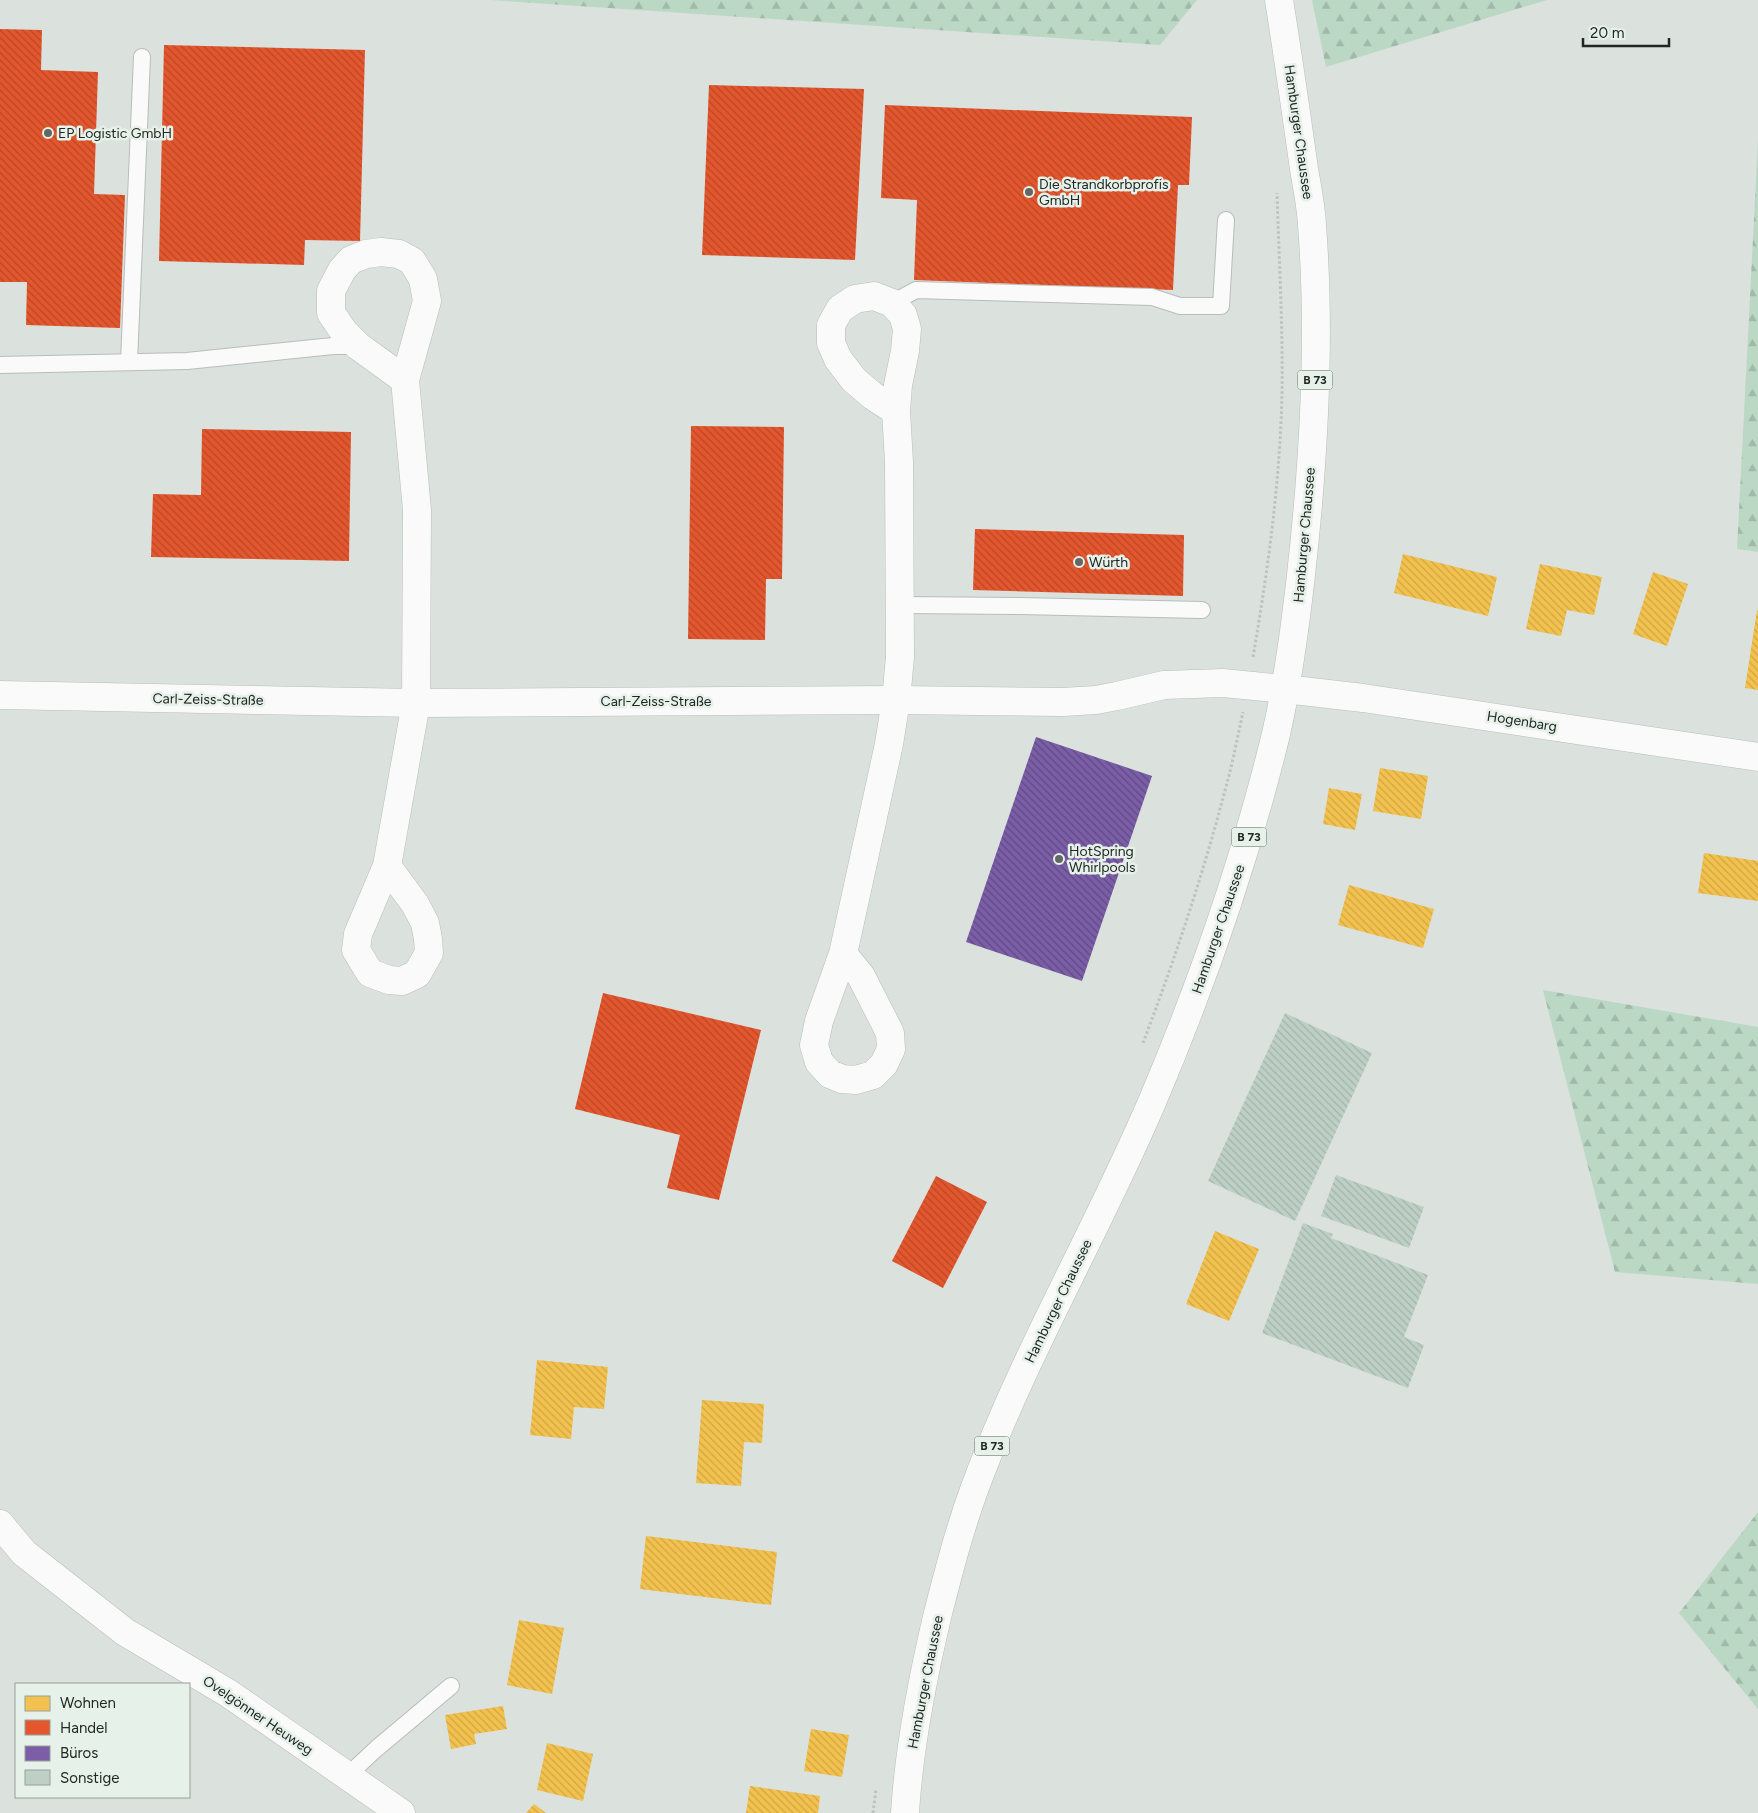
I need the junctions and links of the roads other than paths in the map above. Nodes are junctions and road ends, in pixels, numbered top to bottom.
1 (1279, 0) edge
2 (142, 57) dead end
3 (1226, 220) dead end
4 (892, 303) junction
5 (358, 346) junction
6 (129, 362) junction
7 (0, 365) edge
8 (405, 380) junction
9 (896, 411) junction
10 (900, 605) junction
11 (1202, 610) dead end
12 (1285, 689) junction
13 (0, 695) edge
14 (896, 700) junction
15 (416, 703) junction
16 (1758, 757) edge
17 (387, 866) dead end
18 (843, 954) dead end
19 (0, 1524) edge
20 (451, 1686) dead end
21 (347, 1776) junction
22 (401, 1813) edge
23 (905, 1813) edge

1 - 12 street, Hamburger Chaussee / B 73
2 - 6 lane
3 - 4 lane
4 - 9 street
4 - 9 street
5 - 6 lane
5 - 8 street
5 - 8 street
6 - 7 lane
8 - 15 street
9 - 10 street
10 - 11 lane
10 - 14 street
12 - 14 street, Carl-Zeiss-Straße
12 - 16 street, Hogenbarg
12 - 23 street, Hamburger Chaussee / B 73
13 - 15 street, Carl-Zeiss-Straße
14 - 15 street, Carl-Zeiss-Straße
14 - 18 street
15 - 17 street
19 - 21 street, Ovelgönner Heuweg
20 - 21 lane
21 - 22 street, Ovelgönner Heuweg

